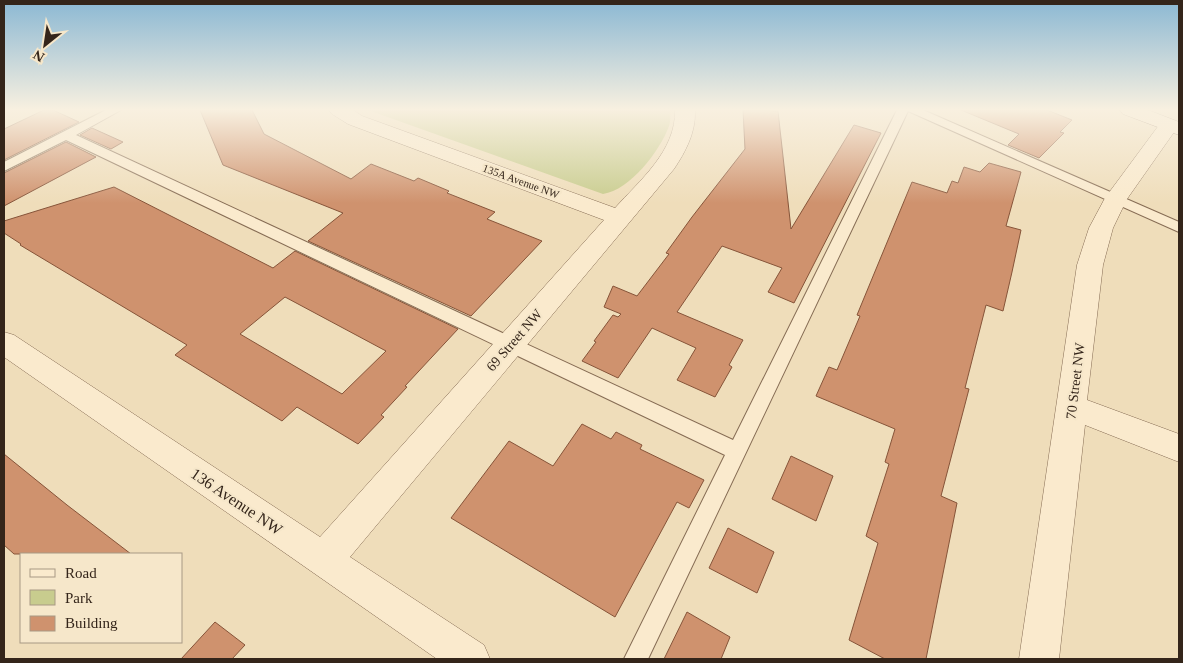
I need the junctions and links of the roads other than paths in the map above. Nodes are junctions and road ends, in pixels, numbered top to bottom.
1 (54, 141) edge
2 (79, 141) edge
3 (412, 141) edge
4 (679, 141) edge
5 (888, 141) edge
6 (984, 141) edge
7 (1163, 141) edge
8 (4, 167) edge
9 (1116, 198) junction
10 (620, 218) junction
11 (1179, 227) edge
12 (4, 344) edge
13 (510, 345) junction
14 (1071, 407) junction
15 (1179, 448) edge
16 (738, 452) junction
17 (324, 560) junction
18 (470, 659) edge
19 (636, 659) edge
20 (1039, 659) edge

1 - 8 lane
2 - 13 lane
3 - 10 street, 135A Avenue NW
4 - 10 street, 69 Street NW
5 - 16 lane
6 - 9 lane
7 - 9 street, 70 Street NW
9 - 11 lane
9 - 14 street, 70 Street NW
10 - 13 street, 69 Street NW
12 - 17 street, 136 Avenue NW
13 - 16 lane
13 - 17 street, 69 Street NW
14 - 15 street
14 - 20 street, 70 Street NW
16 - 19 lane
17 - 18 street, 136 Avenue NW

